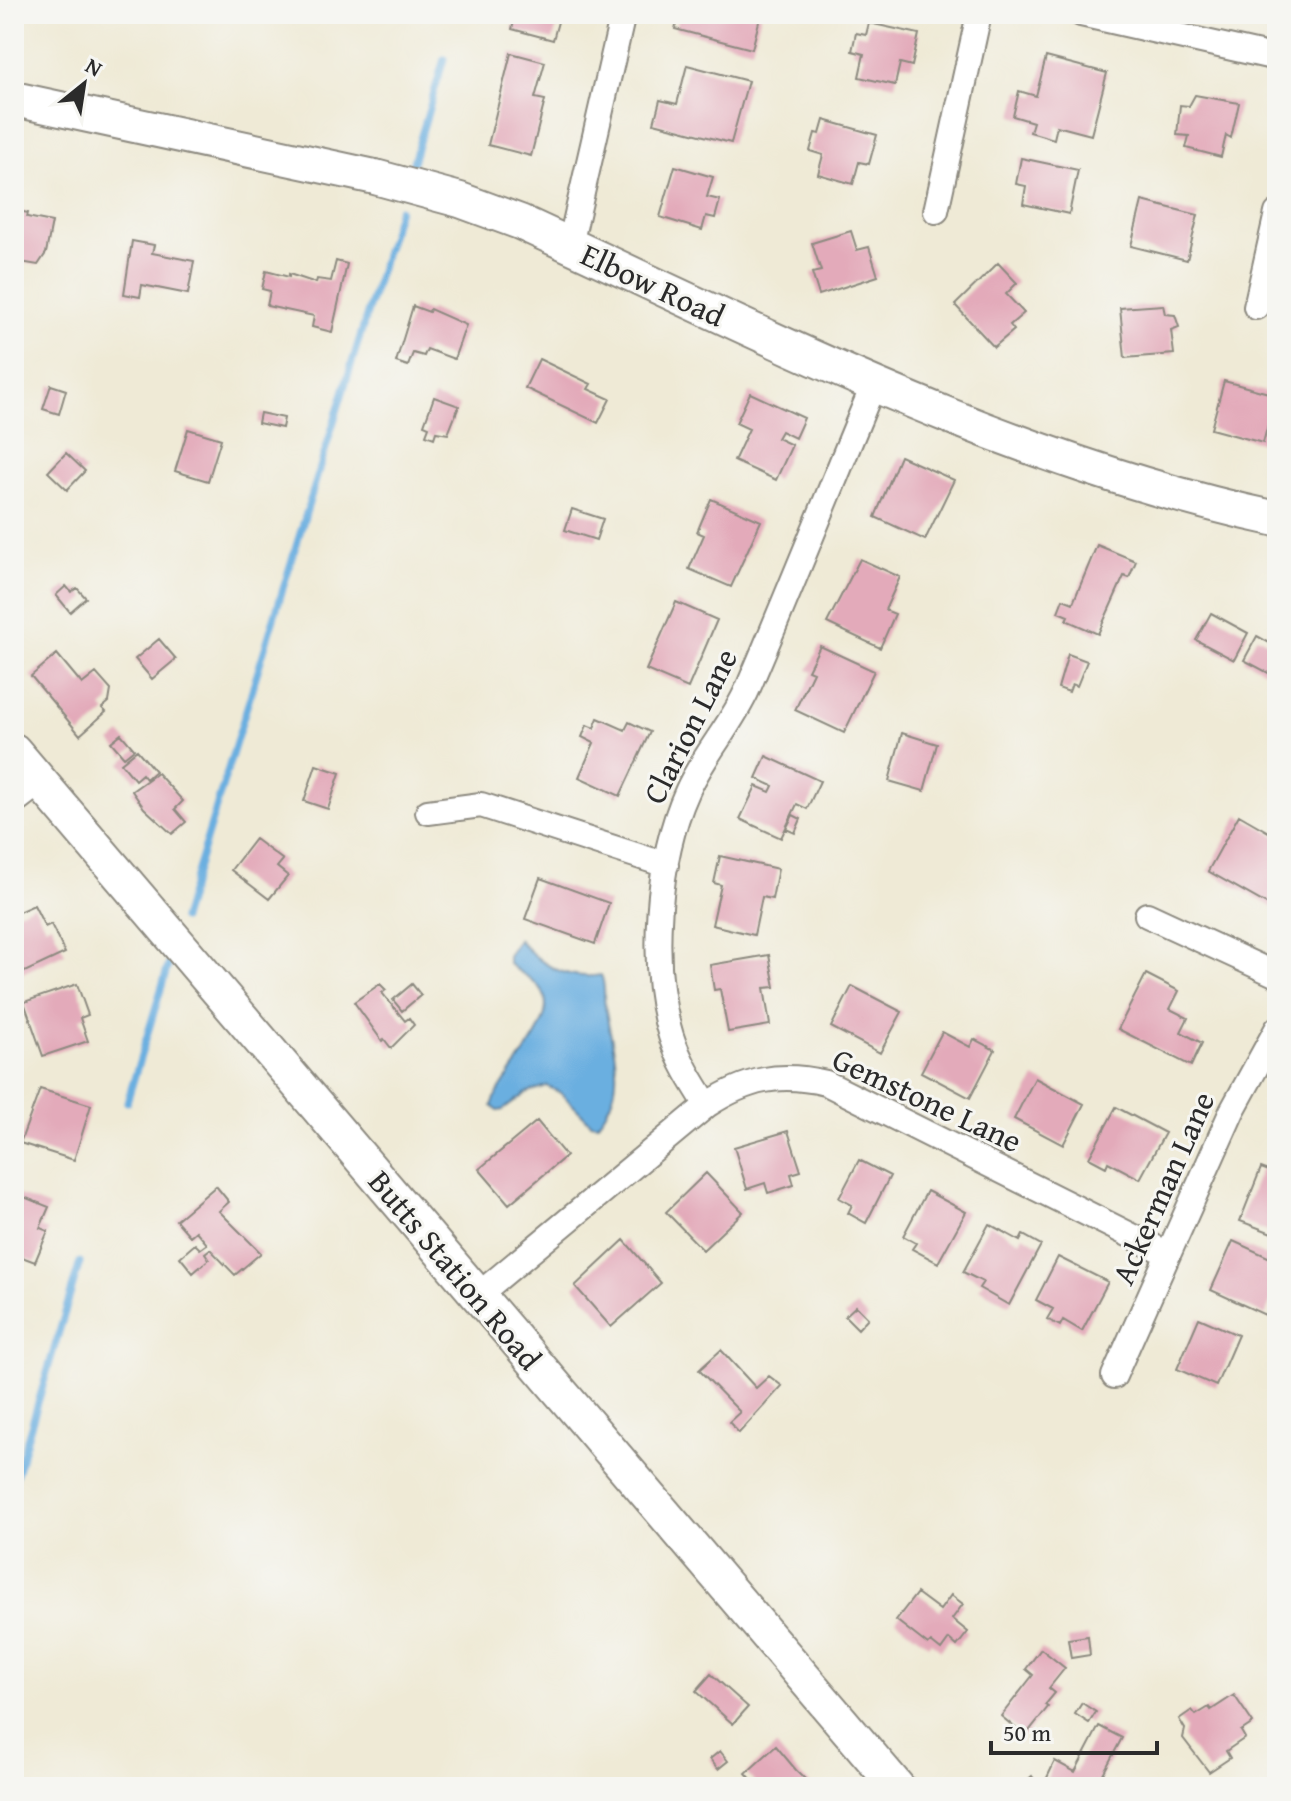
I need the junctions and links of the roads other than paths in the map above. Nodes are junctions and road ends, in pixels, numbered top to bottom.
1 (623, 14) edge
2 (979, 14) edge
3 (1081, 14) edge
4 (1277, 58) edge
5 (14, 99) edge
6 (936, 211) dead end
7 (1277, 213) edge
8 (570, 245) junction
9 (1256, 307) dead end
10 (873, 386) junction
11 (1277, 519) edge
12 (14, 751) edge
13 (27, 792) edge
14 (428, 812) dead end
15 (666, 865) junction
16 (1147, 915) dead end
17 (1277, 975) edge
18 (1277, 1029) edge
19 (707, 1105) junction
20 (1168, 1254) junction
21 (477, 1296) junction
22 (1114, 1376) dead end
23 (897, 1787) edge

1 - 8 street
2 - 6 street
3 - 4 street
5 - 8 main road, Elbow Road
7 - 9 street
8 - 10 main road, Elbow Road
10 - 11 main road, Elbow Road
10 - 15 street, Clarion Lane
12 - 13 main road, Butts Station Road
13 - 21 main road, Butts Station Road
14 - 15 street
15 - 19 street, Clarion Lane
16 - 17 street
18 - 20 street, Ackerman Lane
19 - 20 street, Gemstone Lane
19 - 21 street, Gemstone Lane
20 - 22 street, Ackerman Lane
21 - 23 main road, Butts Station Road

